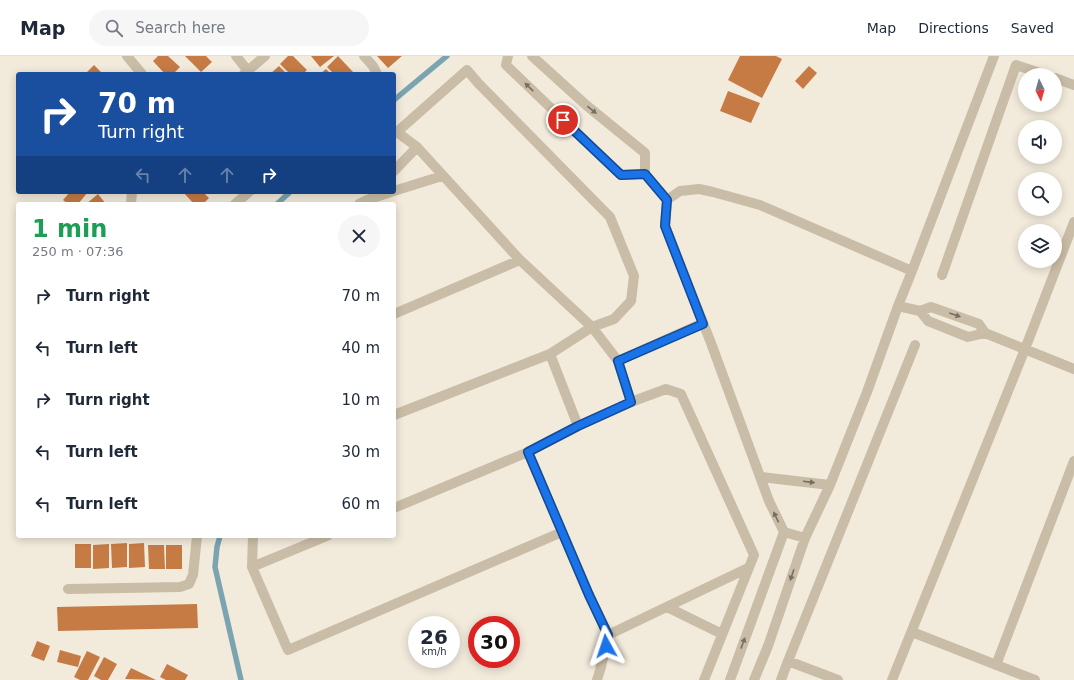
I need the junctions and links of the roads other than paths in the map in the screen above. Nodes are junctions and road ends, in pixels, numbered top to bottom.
1 (127, 56) edge
2 (236, 56) edge
3 (265, 56) edge
4 (364, 56) edge
5 (508, 56) edge
6 (532, 56) edge
7 (994, 56) edge
8 (1025, 68) edge
9 (140, 72) edge
10 (246, 72) edge
11 (376, 72) edge
12 (1062, 81) edge
13 (1074, 85) edge
14 (417, 147) junction
15 (396, 169) edge
16 (645, 174) junction
17 (442, 176) junction
18 (396, 191) edge
19 (247, 194) edge
20 (372, 194) edge
21 (387, 194) edge
22 (667, 200) junction
23 (238, 202) edge
24 (363, 202) edge
25 (1074, 222) edge
26 (520, 260) junction
27 (912, 271) junction
28 (942, 275) dead end
29 (898, 306) junction
30 (920, 312) junction
31 (396, 313) edge
32 (703, 324) junction
33 (592, 327) junction
34 (985, 334) junction
35 (915, 345) dead end
36 (1025, 349) junction
37 (550, 354) junction
38 (618, 361) junction
39 (1074, 369) edge
40 (631, 402) junction
41 (396, 413) edge
42 (578, 426) junction
43 (528, 452) junction
44 (1074, 461) edge
45 (761, 477) junction
46 (830, 485) junction
47 (396, 507) edge
48 (562, 532) junction
49 (784, 532) junction
50 (197, 538) edge
51 (253, 538) edge
52 (322, 538) edge
53 (805, 538) junction
54 (252, 567) junction
55 (748, 568) junction
56 (68, 589) dead end
57 (667, 607) junction
58 (912, 632) junction
59 (722, 634) junction
60 (608, 635) junction
61 (788, 660) junction
62 (996, 665) junction
63 (597, 680) edge
64 (704, 680) edge
65 (730, 680) edge
66 (754, 680) edge
67 (781, 680) edge
68 (838, 680) edge
69 (892, 680) edge
70 (1035, 680) edge

1 - 9 street
2 - 10 street
3 - 10 street
4 - 11 street
16 -> 5 street
6 -> 16 street
7 - 27 street
8 - 28 street
12 - 13 street
14 - 15 street
14 - 17 street
14 - 33 street
16 - 22 street
17 - 18 street
17 - 26 street
19 - 23 street
20 - 24 street
21 - 24 street
22 - 27 street
22 - 32 street
25 - 36 street
26 - 31 street
26 - 33 street
27 - 29 street
29 - 30 street
29 - 46 street
30 - 34 street
30 -> 34 street
32 - 38 street
32 - 45 street
33 - 37 street
33 - 38 street
34 - 36 street
35 - 61 street
36 - 39 street
36 - 58 street
37 - 41 street
37 - 42 street
38 - 40 street
40 - 42 street
40 - 55 street
42 - 43 street
43 - 47 street
43 - 48 street
44 - 62 street
45 -> 46 street
49 -> 45 street
46 - 53 street
48 - 54 street
48 - 60 street
49 - 53 street
65 -> 49 street
50 - 56 street
51 - 54 street
52 - 54 street
53 -> 66 street
55 - 57 street
55 - 59 street
57 - 59 street
57 - 60 street
58 - 62 street
58 - 69 street
59 - 64 street
60 - 63 street
61 - 67 street
61 - 68 street
62 - 70 street

